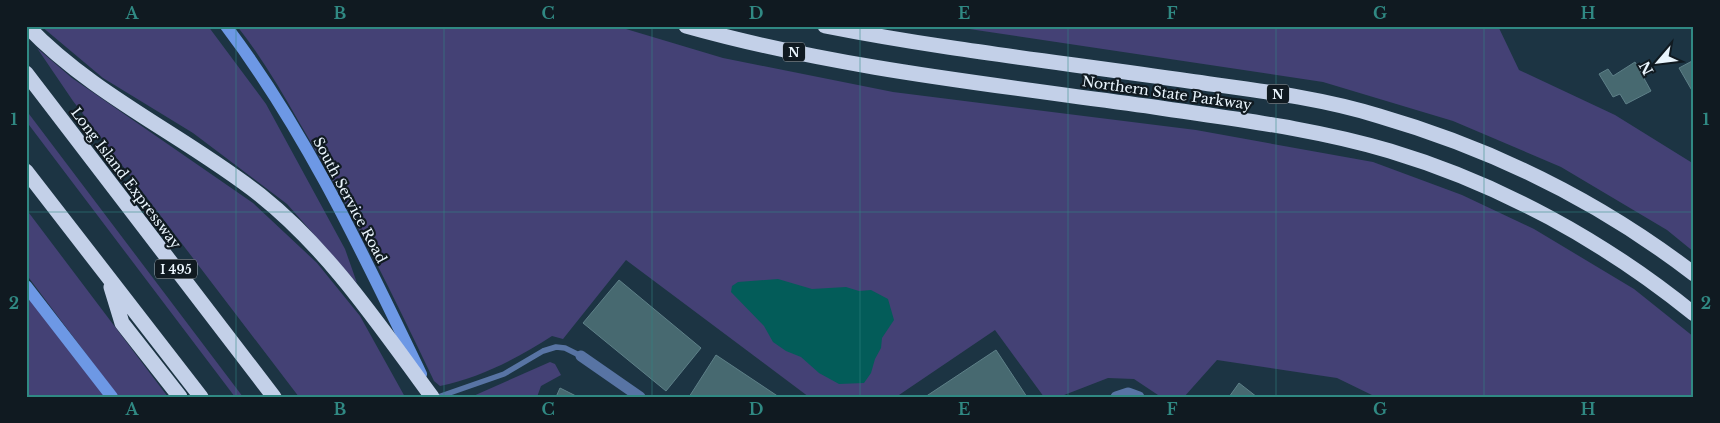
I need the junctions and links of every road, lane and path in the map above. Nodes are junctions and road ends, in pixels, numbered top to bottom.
1 (27, 26) edge
2 (226, 26) edge
3 (686, 26) edge
4 (826, 26) edge
5 (26, 74) edge
6 (26, 171) edge
7 (1694, 274) edge
8 (107, 276) junction
9 (26, 286) edge
10 (1694, 314) edge
11 (581, 356) joint
12 (112, 397) edge
13 (180, 397) edge
14 (201, 397) edge
15 (274, 397) edge
16 (432, 397) edge
17 (438, 397) edge
18 (640, 397) edge
19 (1116, 397) edge
20 (1139, 397) edge

1 - 16 highway
2 - 16 main road, South Service Road
3 - 10 highway, Northern State Parkway / N
4 - 7 highway, Northern State Parkway / N
5 - 15 highway, Long Island Expressway / I 495
6 - 8 highway
8 - 13 highway
8 - 14 highway
9 - 12 main road
11 - 17 lane
11 - 18 street
19 - 20 street

